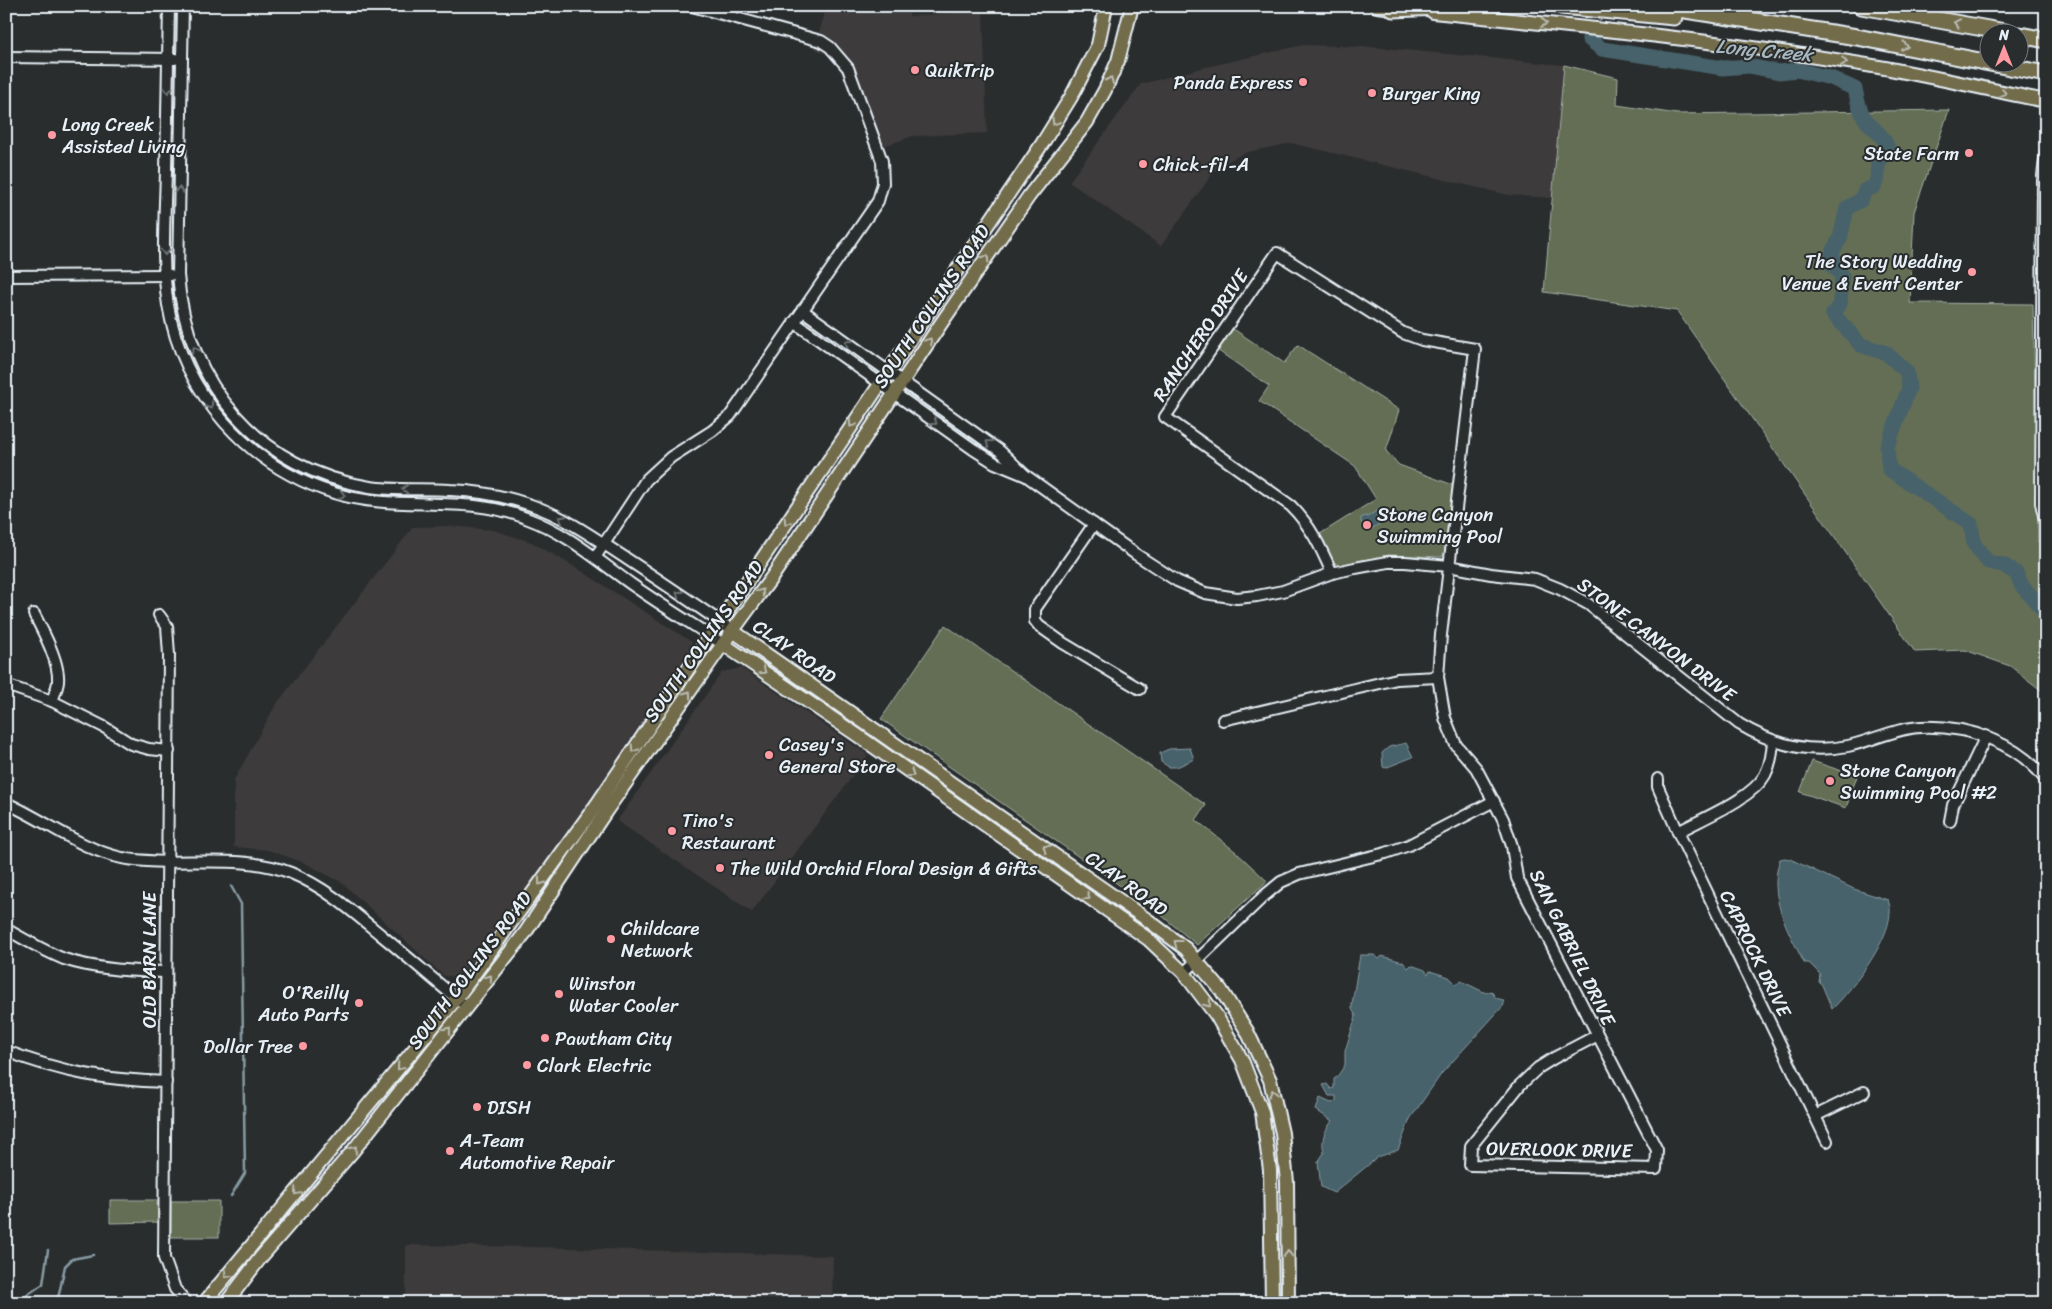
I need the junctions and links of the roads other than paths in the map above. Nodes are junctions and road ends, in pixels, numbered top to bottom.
1 (169, 6) edge
2 (183, 6) edge
3 (692, 6) edge
4 (1106, 6) edge
5 (1132, 6) edge
6 (1136, 6) edge
7 (1377, 6) edge
8 (1463, 6) edge
9 (1561, 6) edge
10 (1660, 6) edge
11 (1862, 6) edge
12 (1393, 9) junction
13 (1128, 27) junction
14 (1980, 27) edge
15 (1857, 37) junction
16 (2030, 37) edge
17 (2046, 40) edge
18 (6, 57) edge
19 (168, 59) junction
20 (181, 59) junction
21 (2046, 74) edge
22 (2046, 102) edge
23 (2046, 152) edge
24 (1014, 185) junction
25 (1029, 196) junction
26 (1277, 253) joint
27 (165, 275) junction
28 (178, 275) junction
29 (6, 276) edge
30 (802, 310) junction
31 (794, 322) junction
32 (888, 372) junction
33 (902, 382) junction
34 (880, 384) junction
35 (894, 394) junction
36 (963, 424) junction
37 (257, 436) junction
38 (955, 436) junction
39 (248, 447) junction
40 (1025, 475) junction
41 (428, 489) junction
42 (428, 503) junction
43 (1094, 524) junction
44 (2046, 524) edge
45 (604, 544) junction
46 (596, 556) junction
47 (1449, 566) junction
48 (1332, 573) junction
49 (34, 614) dead end
50 (159, 615) dead end
51 (719, 622) junction
52 (733, 631) junction
53 (710, 636) junction
54 (723, 644) junction
55 (1438, 677) junction
56 (6, 685) edge
57 (1140, 689) dead end
58 (52, 702) junction
59 (1223, 720) dead end
60 (1986, 736) junction
61 (1773, 741) junction
62 (169, 751) junction
63 (1658, 779) dead end
64 (2046, 780) edge
65 (609, 796) junction
66 (1494, 801) junction
67 (6, 803) edge
68 (1950, 821) dead end
69 (1678, 832) junction
70 (167, 861) junction
71 (6, 929) edge
72 (1196, 961) junction
73 (166, 972) junction
74 (1184, 973) junction
75 (461, 1003) junction
76 (1596, 1036) junction
77 (6, 1051) edge
78 (166, 1082) junction
79 (1864, 1092) dead end
80 (1815, 1116) junction
81 (1827, 1141) dead end
82 (1656, 1169) joint
83 (250, 1248) junction
84 (258, 1261) junction
85 (187, 1303) edge
86 (204, 1303) edge
87 (226, 1303) edge
88 (1272, 1303) edge
89 (1288, 1303) edge

1 - 19 street
2 - 20 street
3 - 30 street
4 -> 24 main road, SOUTH COLLINS ROAD
5 - 13 main road, SOUTH COLLINS ROAD
6 - 13 main road
7 - 12 main road
8 - 12 highway
9 - 15 highway
10 - 15 highway
14 -> 11 highway
12 -> 22 main road
25 -> 13 main road, SOUTH COLLINS ROAD
15 -> 21 highway
16 - 17 highway
18 - 19 street
19 - 20 street
19 -> 27 street
28 -> 20 street
23 - 44 street
24 - 25 main road
24 - 32 main road, SOUTH COLLINS ROAD
33 -> 25 main road, SOUTH COLLINS ROAD
26 - 47 street, SAN GABRIEL DRIVE
26 - 48 street, RANCHERO DRIVE
27 - 28 street
27 - 29 street
27 -> 39 street
37 -> 28 street
30 - 31 street
32 -> 30 street, STONE CANYON DRIVE
31 - 34 street, STONE CANYON DRIVE
31 - 45 street
32 - 33 street, STONE CANYON DRIVE
32 - 34 main road, SOUTH COLLINS ROAD
33 - 35 main road, SOUTH COLLINS ROAD
33 - 36 street, STONE CANYON DRIVE
34 - 35 street, STONE CANYON DRIVE
34 -> 51 main road, SOUTH COLLINS ROAD
35 -> 38 street, STONE CANYON DRIVE
52 -> 35 main road, SOUTH COLLINS ROAD
36 - 38 street
40 -> 36 street, STONE CANYON DRIVE
37 - 39 street
41 -> 37 street
38 - 40 street, STONE CANYON DRIVE
39 -> 42 street
40 - 43 street, STONE CANYON DRIVE
41 - 42 street
45 -> 41 street
42 - 46 street
43 - 48 street, STONE CANYON DRIVE
43 - 57 street
45 - 46 street
51 -> 45 street
46 - 53 street
47 - 48 street, STONE CANYON DRIVE
47 - 55 street, SAN GABRIEL DRIVE
47 - 61 street, STONE CANYON DRIVE
49 - 58 street
50 - 62 street, OLD BARN LANE
51 - 52 street
51 - 53 main road, SOUTH COLLINS ROAD
52 - 54 main road, SOUTH COLLINS ROAD
72 -> 52 main road, CLAY ROAD
53 - 54 street
53 -> 65 main road, SOUTH COLLINS ROAD
65 -> 54 main road, SOUTH COLLINS ROAD
54 -> 74 main road, CLAY ROAD
55 - 59 street
55 - 66 street, SAN GABRIEL DRIVE
56 - 58 street
58 - 62 street
60 - 61 street, STONE CANYON DRIVE
60 - 64 street, STONE CANYON DRIVE
60 - 68 street
61 - 69 street
62 - 70 street, OLD BARN LANE
63 - 69 street, CAPROCK DRIVE
65 - 75 main road, SOUTH COLLINS ROAD
66 - 72 street
66 - 76 street, SAN GABRIEL DRIVE
67 - 70 street
69 - 80 street, CAPROCK DRIVE
70 - 73 street, OLD BARN LANE
70 - 75 street
71 - 73 street
72 - 74 street
89 -> 72 main road, CLAY ROAD
73 - 78 street, OLD BARN LANE
74 -> 88 main road, CLAY ROAD
75 -> 83 main road, SOUTH COLLINS ROAD
84 -> 75 main road, SOUTH COLLINS ROAD
76 - 82 street, SAN GABRIEL DRIVE
76 - 82 street, OVERLOOK DRIVE
77 - 78 street
78 - 85 street, OLD BARN LANE
79 - 80 street
80 - 81 street, CAPROCK DRIVE
83 - 84 main road
83 -> 86 main road, SOUTH COLLINS ROAD
84 - 87 main road, SOUTH COLLINS ROAD

